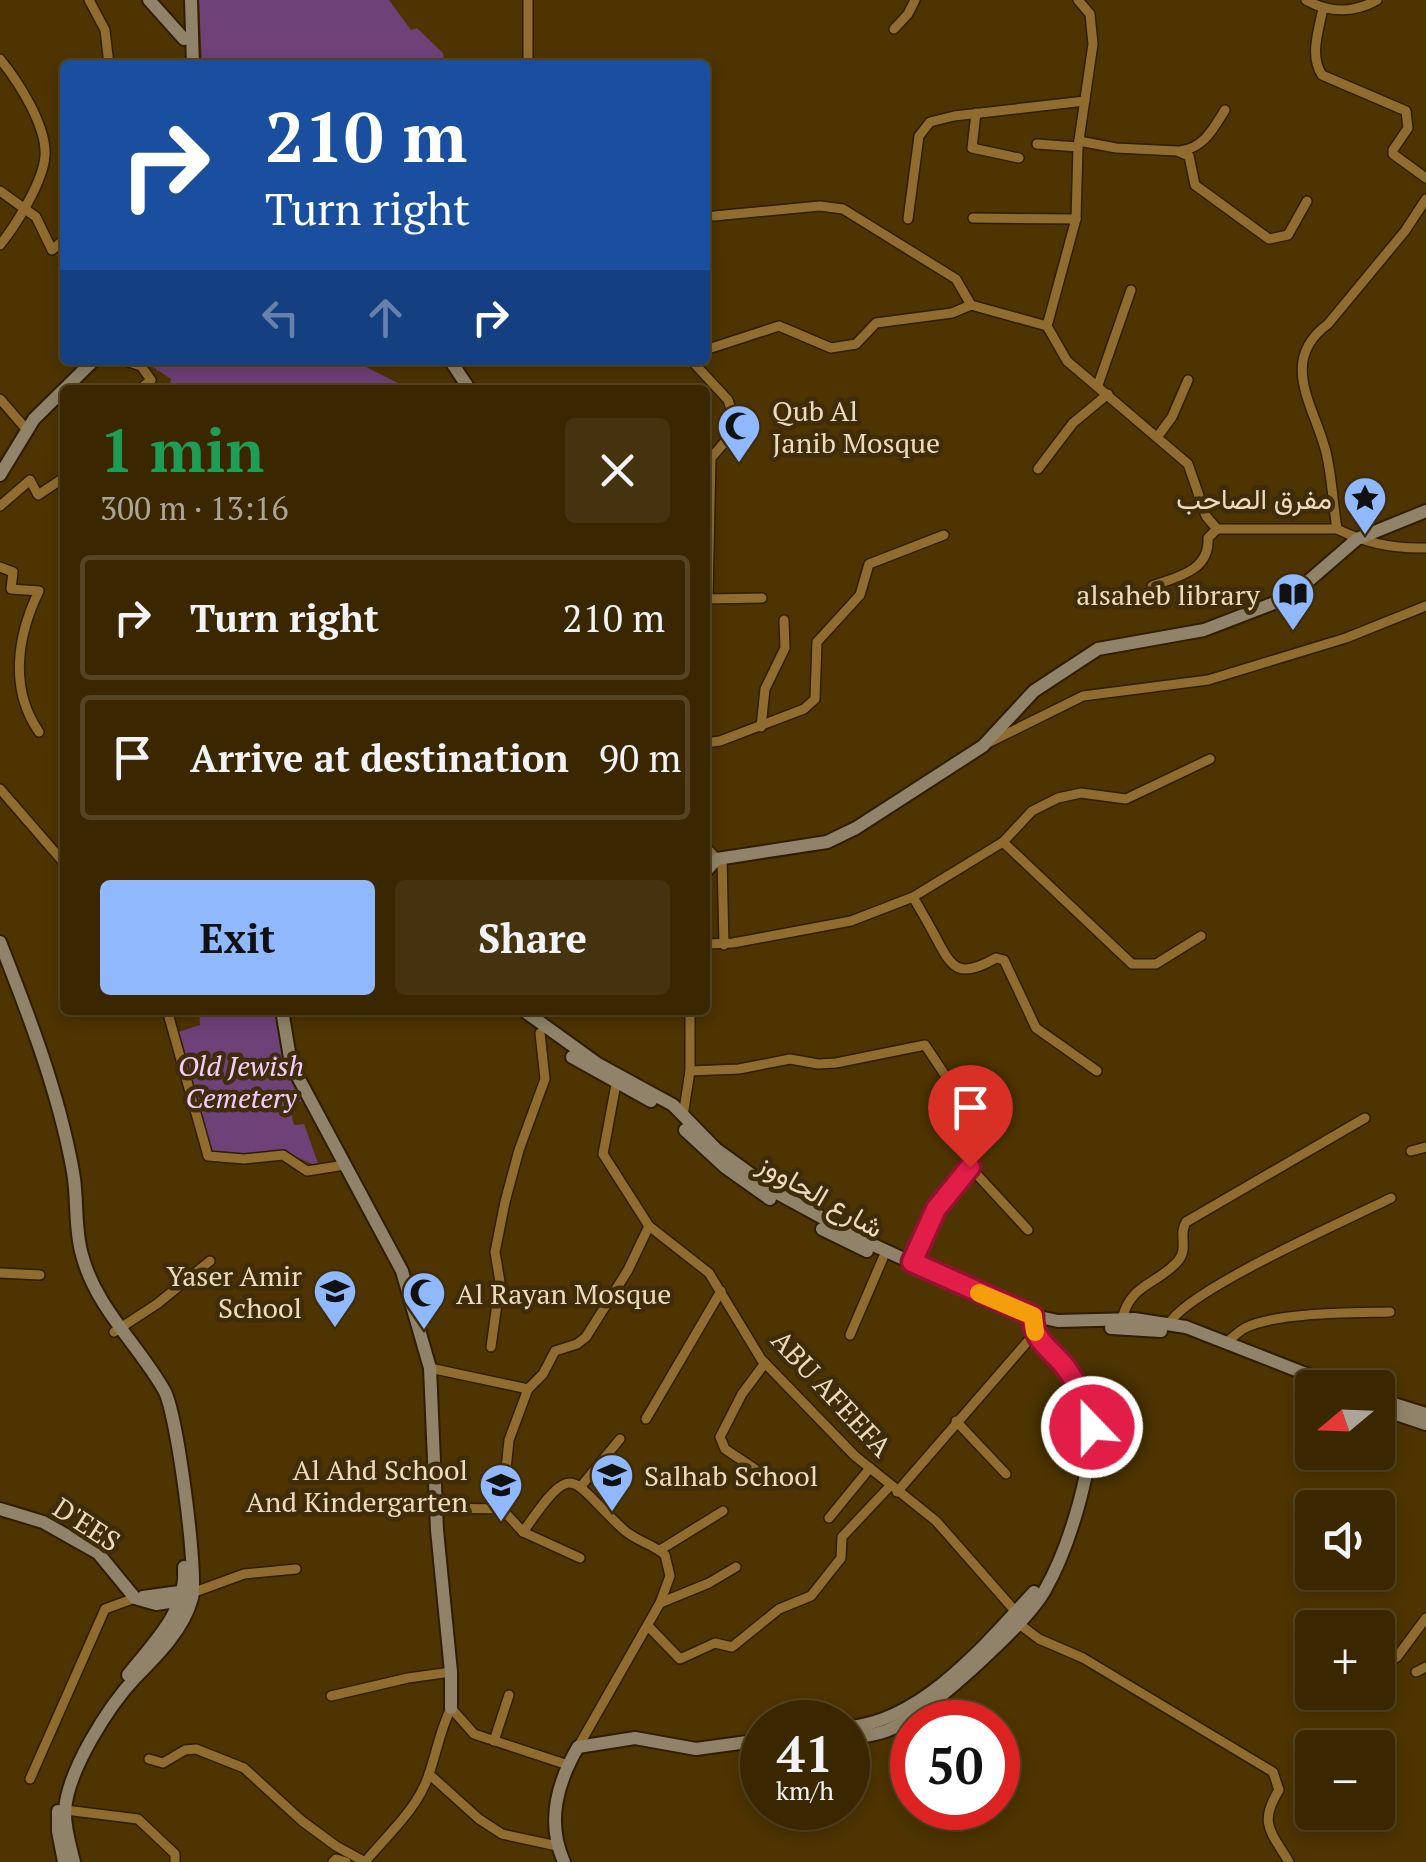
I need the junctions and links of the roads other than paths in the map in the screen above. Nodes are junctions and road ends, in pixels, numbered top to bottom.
1 (89, 0) edge
2 (150, 0) edge
3 (187, 0) edge
4 (528, 0) edge
5 (915, 0) edge
6 (1078, 0) edge
7 (1306, 0) edge
8 (1377, 0) edge
9 (1323, 8) junction
10 (894, 29) dead end
11 (184, 39) junction
12 (0, 59) edge
13 (108, 60) edge
14 (186, 60) edge
15 (193, 60) edge
16 (528, 60) edge
17 (1085, 101) junction
18 (1225, 110) dead end
19 (976, 113) junction
20 (1037, 144) dead end
21 (1079, 144) junction
22 (1178, 151) junction
23 (1019, 158) dead end
24 (1426, 178) edge
25 (0, 191) edge
26 (1426, 199) edge
27 (1307, 202) dead end
28 (23, 208) junction
29 (714, 216) dead end
30 (973, 218) dead end
31 (908, 219) dead end
32 (1076, 219) junction
33 (5, 230) edge
34 (60, 243) edge
35 (0, 245) edge
36 (1131, 290) dead end
37 (971, 306) junction
38 (1047, 326) junction
39 (710, 348) edge
40 (89, 365) edge
41 (138, 365) edge
42 (696, 365) edge
43 (151, 380) junction
44 (1188, 380) dead end
45 (69, 385) edge
46 (145, 385) edge
47 (155, 385) edge
48 (1098, 385) junction
49 (60, 394) edge
50 (1108, 394) junction
51 (0, 399) edge
52 (28, 430) junction
53 (1158, 436) junction
54 (1038, 469) dead end
55 (0, 475) edge
56 (60, 480) edge
57 (710, 486) edge
58 (0, 506) edge
59 (1426, 511) edge
60 (1216, 529) junction
61 (1337, 529) junction
62 (944, 535) dead end
63 (1357, 539) junction
64 (1426, 548) edge
65 (0, 568) edge
66 (1152, 586) dead end
67 (710, 598) edge
68 (762, 598) dead end
69 (1426, 606) edge
70 (784, 620) dead end
71 (761, 727) junction
72 (40, 732) dead end
73 (710, 742) edge
74 (983, 746) junction
75 (1210, 759) dead end
76 (0, 789) edge
77 (1003, 842) junction
78 (710, 850) edge
79 (60, 858) edge
80 (720, 859) junction
81 (710, 868) edge
82 (914, 897) junction
83 (1201, 936) dead end
84 (0, 942) edge
85 (710, 944) edge
86 (724, 944) junction
87 (168, 1015) edge
88 (283, 1015) edge
89 (517, 1015) edge
90 (529, 1015) edge
91 (690, 1015) edge
92 (540, 1033) junction
93 (690, 1071) junction
94 (1097, 1071) dead end
95 (949, 1081) dead end
96 (616, 1084) junction
97 (683, 1116) junction
98 (1365, 1118) dead end
99 (1426, 1147) edge
100 (1411, 1151) dead end
101 (344, 1164) junction
102 (1391, 1198) dead end
103 (649, 1226) junction
104 (1028, 1230) dead end
105 (883, 1258) junction
106 (210, 1261) dead end
107 (912, 1262) junction
108 (0, 1273) edge
109 (40, 1275) dead end
110 (721, 1291) junction
111 (1390, 1312) dead end
112 (1122, 1319) junction
113 (1033, 1324) junction
114 (1169, 1324) junction
115 (117, 1330) junction
116 (850, 1335) dead end
117 (1226, 1342) junction
118 (491, 1347) dead end
119 (765, 1363) junction
120 (430, 1368) junction
121 (1297, 1370) edge
122 (1295, 1379) edge
123 (528, 1389) junction
124 (1395, 1404) edge
125 (1395, 1414) edge
126 (1426, 1414) edge
127 (646, 1419) dead end
128 (956, 1421) junction
129 (1426, 1424) edge
130 (620, 1439) dead end
131 (870, 1468) junction
132 (758, 1471) dead end
133 (1006, 1474) dead end
134 (582, 1485) junction
135 (893, 1490) junction
136 (438, 1508) junction
137 (502, 1509) junction
138 (0, 1510) edge
139 (723, 1511) dead end
140 (829, 1518) dead end
141 (523, 1532) junction
142 (660, 1550) junction
143 (580, 1558) dead end
144 (736, 1567) dead end
145 (296, 1569) dead end
146 (185, 1595) junction
147 (140, 1600) junction
148 (660, 1603) junction
149 (1017, 1617) junction
150 (1426, 1618) edge
151 (648, 1627) junction
152 (158, 1638) junction
153 (1395, 1658) edge
154 (451, 1672) junction
155 (509, 1695) dead end
156 (331, 1696) dead end
157 (450, 1708) junction
158 (870, 1724) edge
159 (870, 1734) edge
160 (494, 1741) junction
161 (740, 1743) edge
162 (578, 1747) junction
163 (149, 1759) dead end
164 (568, 1764) junction
165 (429, 1774) junction
166 (30, 1779) dead end
167 (65, 1810) junction
168 (557, 1846) junction
169 (64, 1862) edge
170 (74, 1862) edge
171 (175, 1862) edge
172 (333, 1862) edge
173 (346, 1862) edge
174 (365, 1862) edge
175 (564, 1862) edge
176 (1290, 1862) edge

1 - 13 street
2 - 11 main road
3 - 11 main road
3 - 15 main road
4 - 16 street
5 - 10 street
6 - 17 street
7 - 9 street
8 - 9 street
9 - 24 street
11 - 14 main road
12 - 28 street
17 - 19 street
17 - 21 street
18 - 22 street
19 - 23 street
19 - 31 street
20 - 21 street
21 - 22 street
21 - 32 street
22 - 27 street
25 - 28 street
26 - 61 street
28 - 33 street
28 - 34 street
29 - 37 street
30 - 32 street
32 - 38 street
33 - 35 street
36 - 48 street
37 - 38 street
37 - 39 street
38 - 48 street
40 - 45 main road
41 - 43 street
42 - 57 street
43 - 46 street
43 - 47 street
44 - 53 street
48 - 50 street
49 - 52 main road
50 - 53 street
50 - 54 street
51 - 52 street
52 - 55 main road
53 - 60 street
56 - 58 street
59 - 63 main road
60 - 61 street
60 - 66 street
61 - 63 street
62 - 71 street
63 - 64 street
63 - 74 main road
65 - 72 street
67 - 68 street
69 - 74 street
70 - 71 street
71 - 73 street
74 - 80 main road
75 - 77 street
76 - 79 street
77 - 82 street
77 - 83 street
78 - 80 street
80 - 81 main road
80 - 86 street
82 - 86 street
82 - 94 street
84 - 115 main road
85 - 86 street
87 - 101 street
88 - 101 main road
89 - 92 main road, شارع الحاووز
90 - 97 main road
91 - 93 street
92 - 96 main road, شارع الحاووز
92 - 118 street
93 - 95 street
93 - 97 street
96 - 103 street, ABU AFEEFA
96 - 105 main road, شارع الحاووز
97 - 107 main road
98 - 112 street
99 - 100 street
101 - 120 main road
102 - 114 street
103 - 110 street, ABU AFEEFA
103 - 123 street
104 - 107 street
105 - 113 main road, شارع الحاووز
105 - 116 street
106 - 115 street
107 - 113 main road
108 - 109 street
110 - 119 street, ABU AFEEFA
110 - 127 street
111 - 117 street
112 - 113 main road
112 - 114 main road
113 - 122 main road, شارع الحاووز
113 - 128 street
113 - 149 main road
114 - 117 main road
115 - 146 main road
117 - 121 main road
119 - 131 street, ABU AFEEFA
119 - 132 street
120 - 123 street
120 - 136 main road
123 - 137 street
124 - 126 main road
125 - 129 main road
128 - 133 street
128 - 135 street
130 - 134 street
131 - 135 street, ABU AFEEFA
131 - 140 street
134 - 141 street
134 - 142 street
135 - 149 street, ABU AFEEFA
135 - 151 street
136 - 137 street
136 - 154 main road
137 - 141 street
138 - 147 main road, D'EES
139 - 142 street
141 - 143 street
142 - 148 street
144 - 148 street
145 - 146 street
146 - 147 main road
146 - 152 main road
146 - 167 main road
147 - 152 main road, D'EES
147 - 166 street
148 - 151 street
149 - 158 main road
149 - 159 main road
149 - 176 street, ABU AFEEFA
150 - 153 street
151 - 162 street
152 - 169 main road
154 - 156 street
154 - 157 main road
155 - 160 street
157 - 160 street
157 - 165 street
160 - 164 street
161 - 162 main road
162 - 164 main road
163 - 174 street
164 - 168 main road
165 - 168 street
165 - 174 street
167 - 170 main road
167 - 171 street
168 - 175 main road
172 - 173 street

